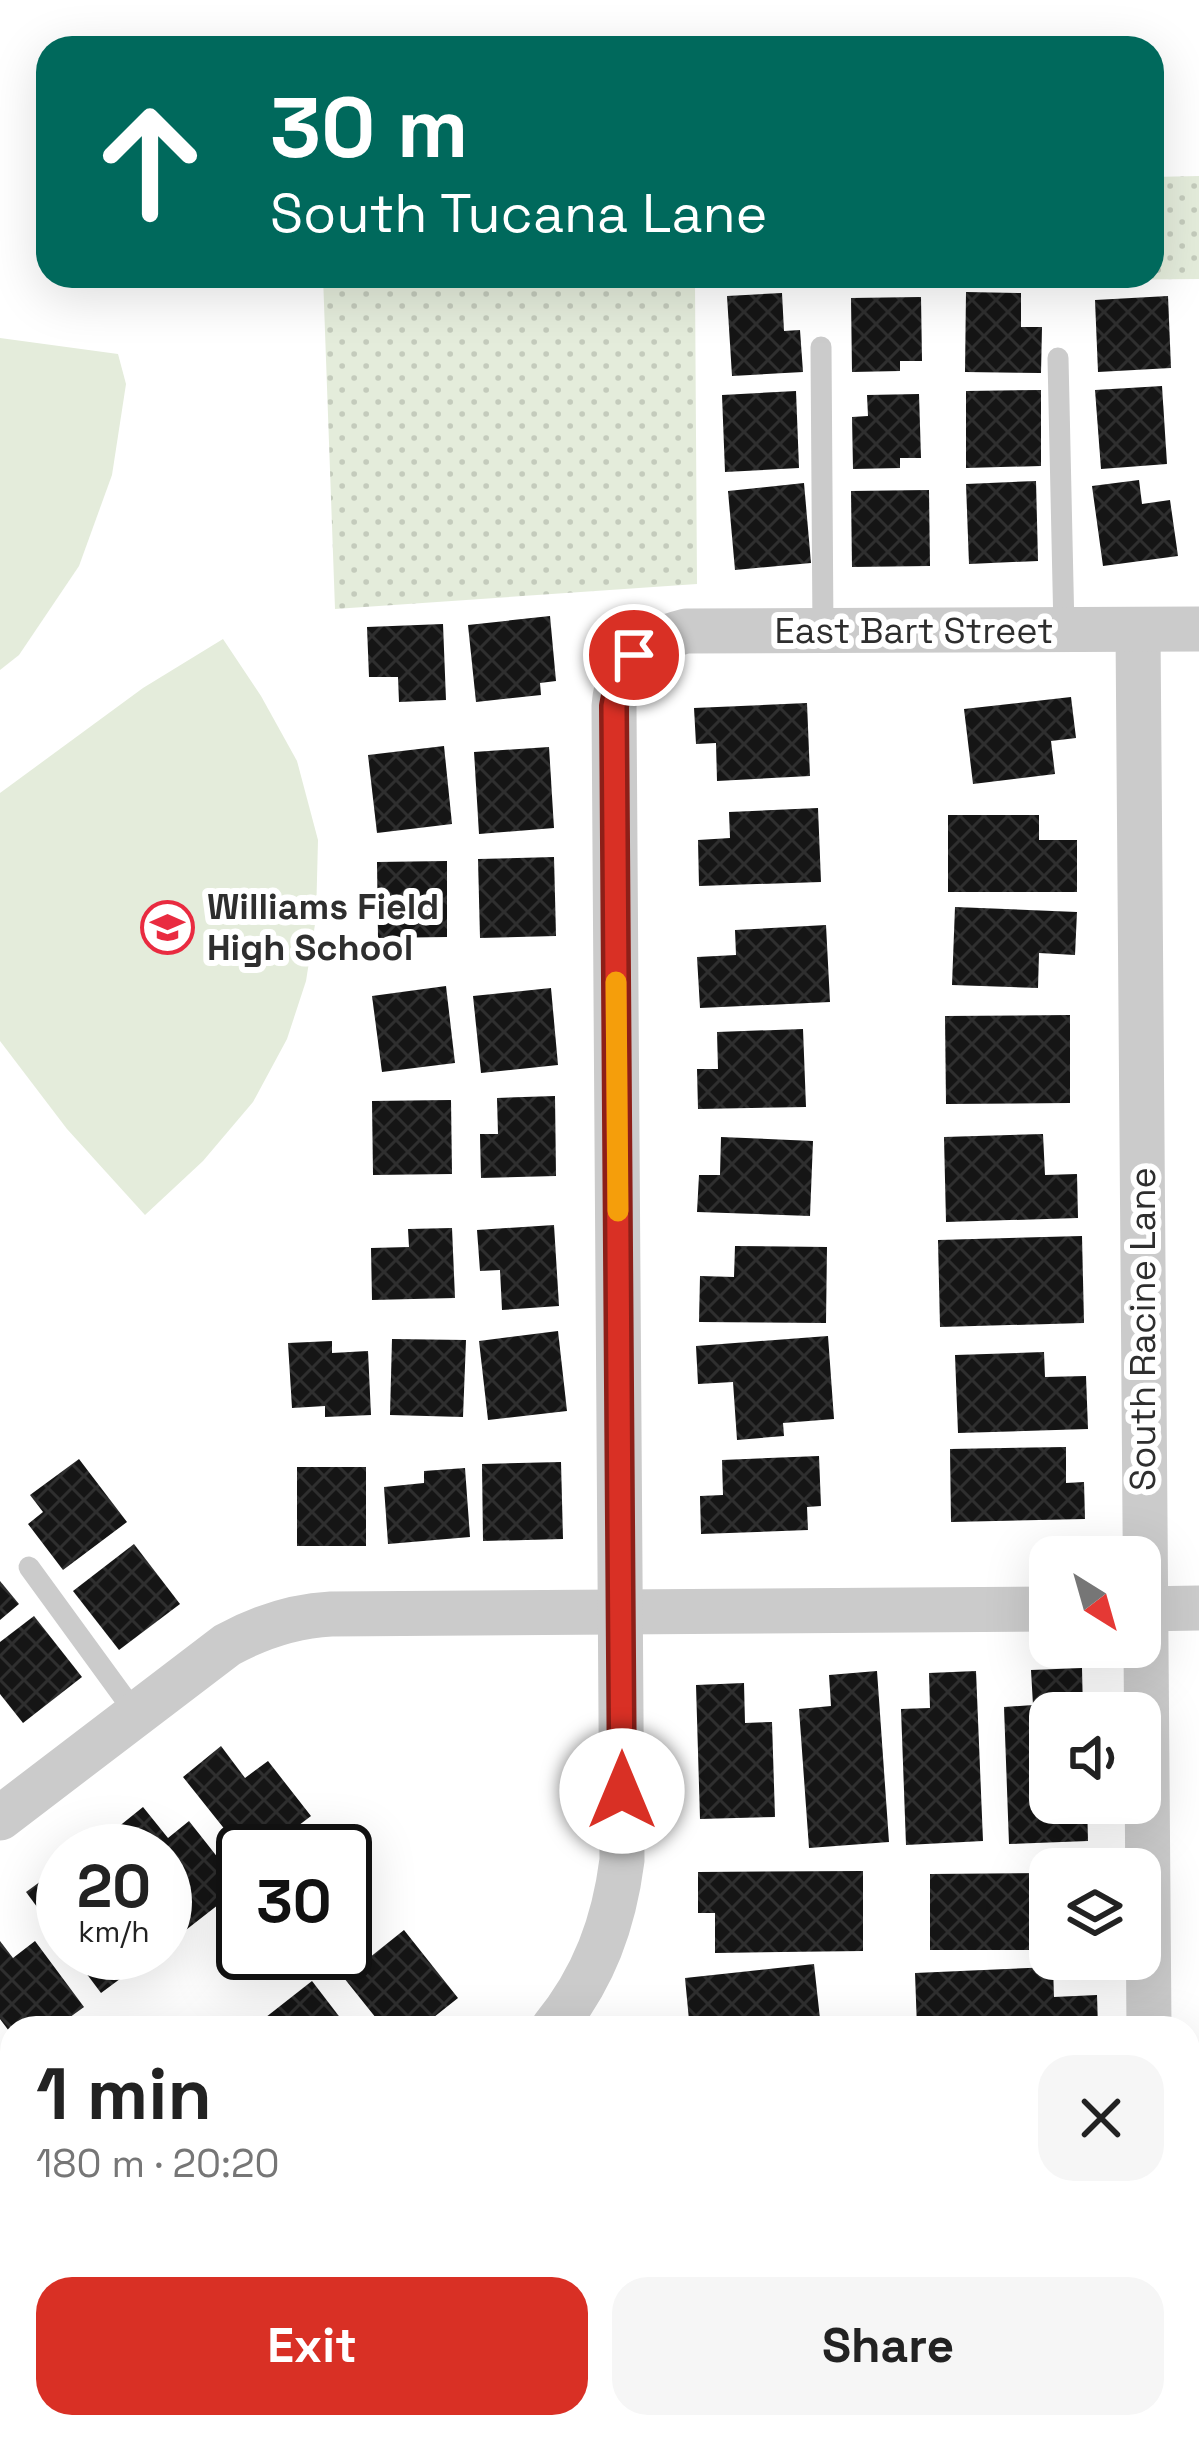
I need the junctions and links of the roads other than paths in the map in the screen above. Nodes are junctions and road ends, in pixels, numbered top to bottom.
1 (821, 347) dead end
2 (1058, 358) dead end
3 (1199, 629) edge
4 (1064, 630) junction
5 (1138, 630) junction
6 (823, 632) junction
7 (1143, 1536) edge
8 (28, 1567) dead end
9 (1199, 1608) edge
10 (1029, 1609) edge
11 (1161, 1609) edge
12 (622, 1612) junction
13 (1144, 1668) edge
14 (136, 1714) junction
15 (0, 1818) edge
16 (562, 2016) edge
17 (1149, 2016) edge

1 - 6 lane
2 - 4 lane
3 - 5 street, East Bart Street
4 - 5 street, East Bart Street
4 - 6 street, East Bart Street
5 - 7 street, South Racine Lane
6 - 12 street, East Bart Street
8 - 14 lane
9 - 11 street
10 - 12 street
12 - 14 street
12 - 16 street
13 - 17 street, South Racine Lane
14 - 15 street

